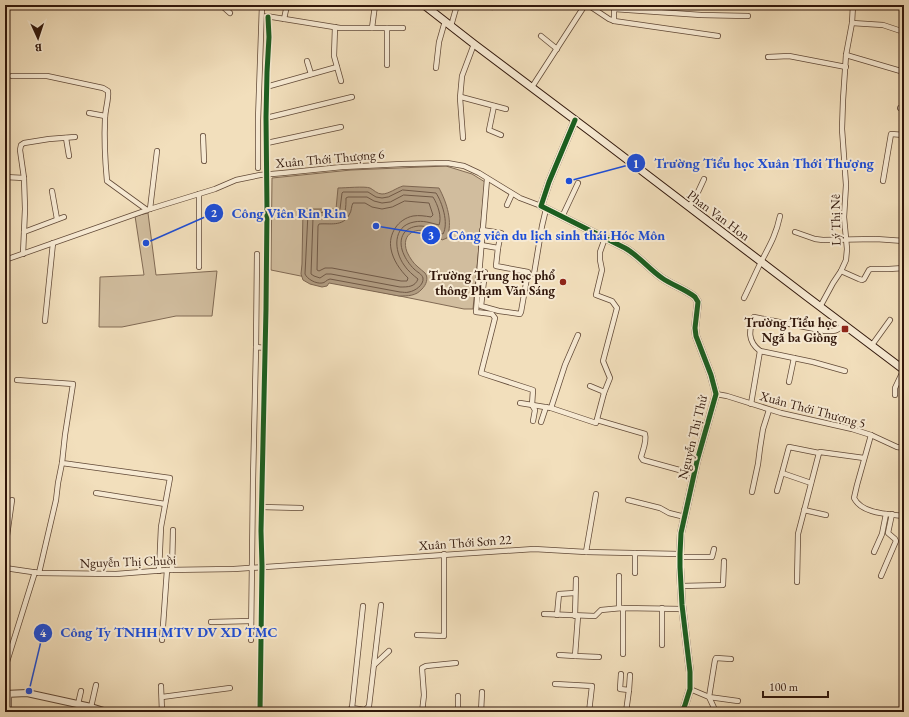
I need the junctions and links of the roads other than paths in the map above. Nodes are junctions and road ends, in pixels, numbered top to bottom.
1 (221, 5) edge
2 (262, 5) edge
3 (287, 5) edge
4 (375, 5) edge
5 (424, 5) edge
6 (457, 5) edge
7 (585, 5) edge
8 (588, 5) edge
9 (853, 5) edge
10 (614, 7) edge
11 (230, 13) dead end
12 (262, 16) junction
13 (748, 16) dead end
14 (268, 17) junction
15 (284, 19) junction
16 (445, 21) junction
17 (614, 21) junction
18 (852, 23) junction
19 (451, 26) junction
20 (335, 27) junction
21 (372, 28) junction
22 (387, 28) junction
23 (403, 28) dead end
24 (904, 32) edge
25 (541, 36) dead end
26 (718, 36) dead end
27 (474, 44) junction
28 (556, 49) junction
29 (846, 55) junction
30 (768, 56) dead end
31 (307, 61) dead end
32 (337, 66) junction
33 (387, 66) dead end
34 (846, 67) junction
35 (436, 68) dead end
36 (904, 72) edge
37 (311, 74) junction
38 (12, 76) dead end
39 (341, 81) dead end
40 (266, 87) junction
41 (532, 87) junction
42 (461, 96) junction
43 (352, 97) dead end
44 (494, 106) junction
45 (506, 109) dead end
46 (89, 113) dead end
47 (105, 116) junction
48 (266, 118) junction
49 (575, 120) junction
50 (341, 127) dead end
51 (502, 135) dead end
52 (904, 135) edge
53 (203, 136) dead end
54 (75, 137) dead end
55 (66, 138) junction
56 (463, 138) dead end
57 (267, 143) junction
58 (157, 151) dead end
59 (69, 156) dead end
60 (204, 161) dead end
61 (258, 168) dead end
62 (267, 175) junction
63 (5, 177) edge
64 (24, 178) junction
65 (487, 178) junction
66 (704, 179) dead end
67 (883, 181) dead end
68 (578, 183) dead end
69 (52, 192) dead end
70 (199, 194) junction
71 (512, 194) junction
72 (508, 205) dead end
73 (543, 207) junction
74 (689, 207) junction
75 (148, 210) junction
76 (780, 216) dead end
77 (64, 217) dead end
78 (562, 217) junction
79 (57, 219) junction
80 (482, 230) junction
81 (24, 232) junction
82 (795, 232) dead end
83 (605, 238) junction
84 (847, 240) junction
85 (904, 242) edge
86 (53, 243) junction
87 (481, 245) junction
88 (498, 248) junction
89 (22, 254) junction
90 (257, 254) dead end
91 (5, 260) edge
92 (761, 262) junction
93 (199, 267) dead end
94 (904, 268) edge
95 (479, 271) junction
96 (841, 271) junction
97 (534, 274) dead end
98 (744, 298) dead end
99 (820, 307) junction
100 (890, 320) dead end
101 (45, 321) dead end
102 (843, 324) junction
103 (578, 335) dead end
104 (872, 345) junction
105 (256, 347) junction
106 (265, 348) junction
107 (760, 351) junction
108 (794, 358) junction
109 (904, 369) edge
110 (845, 371) dead end
111 (17, 380) dead end
112 (789, 382) dead end
113 (590, 386) dead end
114 (604, 393) junction
115 (716, 394) junction
116 (895, 395) dead end
117 (520, 403) dead end
118 (751, 404) junction
119 (532, 405) junction
120 (548, 408) junction
121 (769, 410) junction
122 (597, 420) junction
123 (533, 422) dead end
124 (541, 422) dead end
125 (870, 435) junction
126 (904, 448) edge
127 (819, 453) junction
128 (864, 458) junction
129 (62, 463) junction
130 (782, 473) junction
131 (694, 474) junction
132 (812, 483) junction
133 (777, 491) dead end
134 (752, 492) dead end
135 (96, 494) dead end
136 (596, 494) dead end
137 (12, 500) dead end
138 (628, 500) dead end
139 (166, 504) junction
140 (261, 506) junction
141 (301, 508) dead end
142 (804, 510) junction
143 (826, 514) dead end
144 (889, 514) junction
145 (904, 516) edge
146 (685, 517) junction
147 (173, 530) dead end
148 (714, 549) dead end
149 (5, 550) edge
150 (586, 552) junction
151 (874, 552) dead end
152 (635, 553) junction
153 (444, 554) junction
154 (680, 556) junction
155 (724, 561) dead end
156 (262, 566) junction
157 (251, 567) junction
158 (5, 568) edge
159 (169, 570) junction
160 (159, 571) junction
161 (37, 573) junction
162 (635, 573) dead end
163 (619, 576) dead end
164 (881, 576) dead end
165 (576, 579) dead end
166 (797, 582) dead end
167 (681, 586) junction
168 (575, 593) junction
169 (381, 605) dead end
170 (363, 606) dead end
171 (621, 608) junction
172 (662, 608) junction
173 (683, 609) junction
174 (544, 614) dead end
175 (557, 615) junction
176 (576, 616) junction
177 (251, 621) junction
178 (211, 622) dead end
179 (417, 634) dead end
180 (162, 640) dead end
181 (251, 640) dead end
182 (662, 645) dead end
183 (389, 651) dead end
184 (623, 654) dead end
185 (559, 655) dead end
186 (575, 656) junction
187 (599, 657) dead end
188 (732, 659) dead end
189 (456, 664) dead end
190 (374, 665) junction
191 (5, 668) edge
192 (622, 674) dead end
193 (630, 675) dead end
194 (555, 684) dead end
195 (96, 685) dead end
196 (161, 686) dead end
197 (230, 688) dead end
198 (690, 689) junction
199 (629, 690) junction
200 (81, 691) dead end
201 (482, 692) dead end
202 (7, 694) edge
203 (458, 696) dead end
204 (162, 697) junction
205 (709, 697) junction
206 (738, 701) dead end
207 (78, 704) junction
208 (91, 708) junction
209 (352, 708) junction
210 (365, 711) edge
211 (714, 711) edge
212 (9, 712) edge
213 (107, 712) edge
214 (162, 712) edge
215 (260, 712) edge
216 (346, 712) edge
217 (422, 712) edge
218 (458, 712) edge
219 (481, 712) edge
220 (590, 712) edge
221 (626, 712) edge
222 (682, 712) edge

1 - 11 street
2 - 12 street
3 - 15 street
4 - 21 street
5 - 16 main road, Phan Van Hon
6 - 19 street
7 - 28 street
8 - 17 street
9 - 18 street, Lý Thị Nê
10 - 13 street
10 - 17 street
12 - 14 street
12 - 61 street
14 - 15 street
14 - 40 street
15 - 20 street
16 - 19 main road, Phan Van Hon
16 - 35 street
17 - 26 street
18 - 24 street
18 - 29 street, Lý Thị Nê
19 - 27 main road, Phan Van Hon
20 - 21 street
20 - 32 street
21 - 22 street
22 - 23 street
22 - 33 street
25 - 28 street
27 - 41 main road, Phan Van Hon
27 - 42 street
28 - 41 street
29 - 34 street, Lý Thị Nê
29 - 36 street
30 - 34 street
31 - 37 street
32 - 37 street
32 - 39 street
34 - 84 street, Lý Thị Nê
37 - 40 street
38 - 47 street
40 - 48 street
41 - 49 main road, Phan Van Hon
42 - 44 street
42 - 56 street
43 - 48 street
44 - 45 street
44 - 51 street
46 - 47 street
47 - 75 street
48 - 57 street
49 - 73 street
49 - 74 main road, Phan Van Hon
50 - 57 street
52 - 67 street
53 - 60 street
54 - 55 street
55 - 59 street
55 - 64 street
57 - 62 street
58 - 75 street
62 - 65 street, Xuân Thới Thượng 6
62 - 70 street, Xuân Thới Thượng 6
62 - 106 street
63 - 64 street
64 - 81 street
65 - 71 street, Xuân Thới Thượng 6
65 - 80 street
66 - 74 street
68 - 78 street
69 - 79 street
70 - 75 street, Xuân Thới Thượng 6
70 - 93 street
71 - 72 street
71 - 73 street, Xuân Thới Thượng 6
73 - 78 street, Nguyễn Thị Thử
73 - 97 street
74 - 92 main road, Phan Van Hon
75 - 86 street, Xuân Thới Thượng 6
76 - 92 street
77 - 79 street
78 - 83 street, Nguyễn Thị Thử
79 - 81 street
80 - 87 street
80 - 88 street
81 - 89 street
82 - 84 street
83 - 114 street
83 - 115 street, Nguyễn Thị Thử
84 - 85 street
84 - 96 street, Lý Thị Nê
86 - 89 street, Xuân Thới Thượng 6
86 - 101 street
87 - 88 street
87 - 95 street
88 - 95 street
89 - 91 street, Xuân Thới Thượng 6
90 - 105 street
92 - 98 street
92 - 99 main road, Phan Van Hon
94 - 96 street
95 - 119 street
96 - 99 street, Lý Thị Nê
99 - 102 main road, Phan Van Hon
100 - 104 street
102 - 104 main road, Phan Van Hon
102 - 107 street
103 - 120 street
104 - 109 main road, Phan Van Hon
105 - 106 street
105 - 157 street
106 - 140 street
107 - 108 street
107 - 118 street
108 - 110 street
108 - 112 street
109 - 116 street
111 - 129 street
113 - 114 street
114 - 122 street
115 - 118 street, Xuân Thới Thượng 5
115 - 131 street, Nguyễn Thị Thử
117 - 119 street
118 - 121 street, Xuân Thới Thượng 5
119 - 120 street
119 - 123 street
120 - 122 street
120 - 124 street
121 - 125 street, Xuân Thới Thượng 5
121 - 134 street
122 - 131 street
125 - 126 street, Xuân Thới Thượng 5
125 - 128 street
127 - 128 street
127 - 130 street
127 - 132 street
128 - 144 street
129 - 139 street
129 - 161 street
130 - 132 street
130 - 133 street
131 - 146 street, Nguyễn Thị Thử
132 - 142 street
135 - 139 street
136 - 150 street
137 - 149 street
138 - 146 street
139 - 160 street
140 - 141 street
140 - 156 street
142 - 143 street
142 - 166 street
144 - 145 street
144 - 151 street
144 - 164 street
146 - 154 street, Nguyễn Thị Thử
147 - 159 street
148 - 154 street, Xuân Thới Sơn 22
150 - 152 street, Xuân Thới Sơn 22
150 - 153 street, Xuân Thới Sơn 22
152 - 154 street, Xuân Thới Sơn 22
152 - 162 street
153 - 156 street, Xuân Thới Sơn 22
153 - 179 street
154 - 167 street, Nguyễn Thị Thử
155 - 167 street
156 - 157 street, Xuân Thới Sơn 22
156 - 215 street
157 - 159 street, Nguyễn Thị Chuồi
157 - 177 street
158 - 161 street, Nguyễn Thị Chuồi
159 - 160 street, Nguyễn Thị Chuồi
159 - 180 street
160 - 161 street, Nguyễn Thị Chuồi
161 - 191 street
163 - 171 street
165 - 168 street
167 - 173 street, Nguyễn Thị Thử
168 - 175 street
168 - 176 street
169 - 190 street
170 - 209 street
171 - 172 street
171 - 176 street
171 - 184 street
172 - 173 street
172 - 182 street
173 - 198 street, Nguyễn Thị Thử
174 - 175 street
175 - 176 street
176 - 186 street
177 - 178 street
177 - 181 street
183 - 190 street
185 - 186 street
186 - 187 street
188 - 205 street
189 - 217 street
190 - 210 street
192 - 199 street
193 - 199 street
194 - 220 street
195 - 208 street
196 - 204 street
197 - 204 street
198 - 205 street
198 - 222 street, Nguyễn Thị Thử
199 - 221 street
200 - 207 street
201 - 219 street
202 - 207 street
202 - 212 street
203 - 218 street
204 - 214 street
205 - 206 street
205 - 211 street
207 - 208 street
208 - 213 street
209 - 210 street
209 - 216 street

